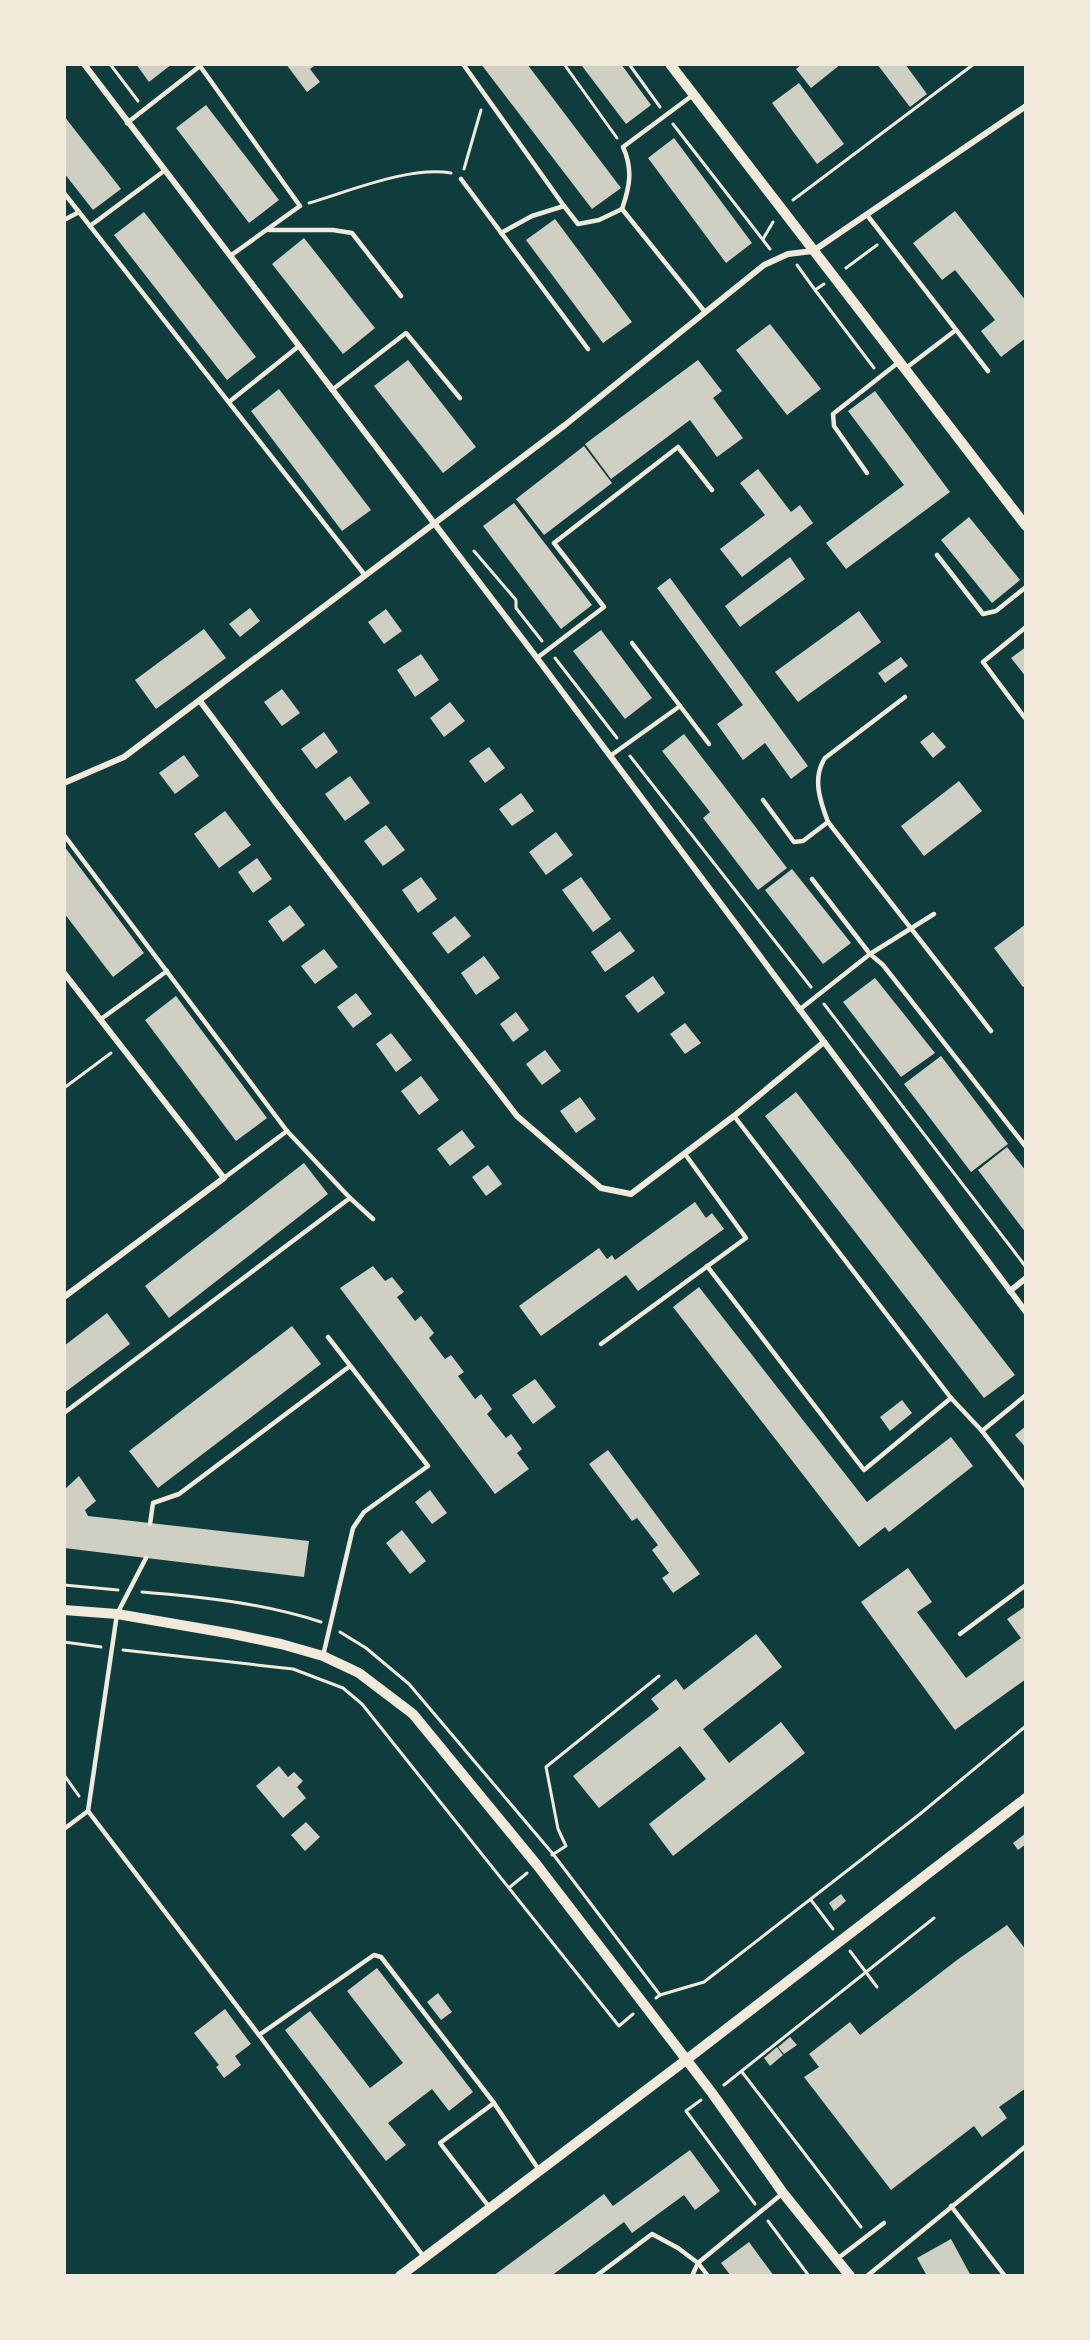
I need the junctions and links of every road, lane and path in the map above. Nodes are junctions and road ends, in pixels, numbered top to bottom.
1 (84, 64) edge
2 (110, 64) edge
3 (463, 64) edge
4 (564, 64) edge
5 (629, 64) edge
6 (670, 64) edge
7 (974, 64) edge
8 (200, 65) edge
9 (693, 95) junction
10 (485, 96) junction
11 (1026, 106) edge
12 (144, 109) junction
13 (667, 116) junction
14 (127, 123) junction
15 (623, 147) junction
16 (164, 171) junction
17 (461, 179) junction
18 (64, 193) edge
19 (300, 206) junction
20 (564, 206) junction
21 (622, 209) junction
22 (781, 209) junction
23 (79, 212) junction
24 (867, 215) junction
25 (64, 220) edge
26 (90, 226) junction
27 (267, 230) junction
28 (501, 233) junction
29 (763, 239) junction
30 (813, 251) junction
31 (788, 254) junction
32 (230, 256) junction
33 (776, 259) junction
34 (816, 291) dead end
35 (400, 296) dead end
36 (705, 312) junction
37 (956, 330) junction
38 (299, 346) junction
39 (588, 349) dead end
40 (901, 365) junction
41 (988, 371) dead end
42 (332, 390) junction
43 (460, 398) dead end
44 (229, 402) junction
45 (867, 473) dead end
46 (712, 490) dead end
47 (434, 524) junction
48 (1026, 526) edge
49 (474, 551) dead end
50 (937, 555) dead end
51 (364, 574) junction
52 (1026, 587) edge
53 (1026, 627) edge
54 (632, 643) dead end
55 (549, 650) junction
56 (537, 658) junction
57 (905, 697) dead end
58 (200, 701) junction
59 (680, 706) junction
60 (1025, 718) edge
61 (709, 744) dead end
62 (623, 746) junction
63 (610, 756) junction
64 (64, 783) edge
65 (763, 800) dead end
66 (828, 822) junction
67 (64, 835) edge
68 (812, 879) dead end
69 (933, 914) dead end
70 (911, 929) junction
71 (870, 954) junction
72 (167, 971) junction
73 (64, 973) edge
74 (818, 996) junction
75 (799, 1010) junction
76 (101, 1019) junction
77 (991, 1031) dead end
78 (824, 1042) junction
79 (121, 1045) junction
80 (64, 1088) edge
81 (734, 1116) junction
82 (287, 1131) junction
83 (1026, 1147) edge
84 (685, 1154) junction
85 (224, 1178) junction
86 (350, 1198) junction
87 (373, 1219) dead end
88 (707, 1266) junction
89 (1026, 1267) edge
90 (1026, 1278) edge
91 (1010, 1291) junction
92 (64, 1298) edge
93 (1026, 1312) edge
94 (328, 1337) dead end
95 (601, 1344) dead end
96 (350, 1366) junction
97 (1026, 1395) edge
98 (951, 1398) junction
99 (64, 1413) edge
100 (982, 1431) junction
101 (1026, 1487) edge
102 (150, 1524) dead end
103 (146, 1558) dead end
104 (64, 1585) edge
105 (1026, 1585) edge
106 (130, 1591) junction
107 (64, 1610) edge
108 (117, 1614) junction
109 (330, 1625) junction
110 (960, 1634) dead end
111 (64, 1642) edge
112 (111, 1649) junction
113 (323, 1656) junction
114 (659, 1676) dead end
115 (1026, 1726) edge
116 (64, 1775) edge
117 (1026, 1798) edge
118 (88, 1811) junction
119 (64, 1829) edge
120 (553, 1854) junction
121 (537, 1865) junction
122 (510, 1887) junction
123 (934, 1918) dead end
124 (660, 1995) junction
125 (644, 2005) junction
126 (259, 2035) junction
127 (686, 2060) junction
128 (742, 2072) junction
129 (712, 2093) junction
130 (494, 2103) junction
131 (1026, 2146) edge
132 (539, 2170) junction
133 (783, 2193) junction
134 (951, 2206) junction
135 (490, 2208) junction
136 (760, 2211) junction
137 (885, 2223) dead end
138 (867, 2236) junction
139 (424, 2257) junction
140 (837, 2259) junction
141 (698, 2263) junction
142 (400, 2276) edge
143 (596, 2276) edge
144 (692, 2276) edge
145 (708, 2276) edge
146 (809, 2276) edge
147 (850, 2276) edge
148 (867, 2276) edge
149 (1005, 2276) edge

1 - 14 street
2 - 12 path
3 - 10 lane
4 - 15 path
5 - 13 path
6 - 9 street
7 - 22 path
8 - 12 lane
8 - 19 lane
9 - 13 lane
9 - 22 street
10 - 17 path
10 - 20 lane
11 - 24 street
12 - 14 lane
13 - 15 lane
13 - 29 path
14 - 16 street
15 - 21 lane
16 - 26 lane
16 - 32 street
17 - 19 path
17 - 28 lane
18 - 23 lane
19 - 27 lane
20 - 21 lane
20 - 28 lane
21 - 36 lane
22 - 29 path
22 - 30 street
23 - 25 lane
23 - 26 lane
24 - 30 street
24 - 37 lane
26 - 44 lane
27 - 32 lane
27 - 35 lane
28 - 39 lane
29 - 33 path
30 - 31 street
30 - 40 street
31 - 33 street
31 - 34 path
32 - 38 street
33 - 36 street
36 - 47 street
37 - 40 lane
37 - 41 lane
38 - 42 street
38 - 44 lane
40 - 45 lane
40 - 48 street
42 - 43 lane
42 - 47 street
44 - 51 lane
46 - 55 lane
47 - 51 street
47 - 56 street
49 - 55 path
50 - 52 lane
51 - 58 street
53 - 60 lane
54 - 59 lane
55 - 56 lane
55 - 62 path
56 - 63 street
57 - 66 lane
58 - 64 street
58 - 84 street
59 - 61 lane
59 - 62 lane
62 - 63 lane
62 - 74 path
63 - 75 street
65 - 66 lane
66 - 70 lane
67 - 72 lane
68 - 71 lane
69 - 70 lane
70 - 71 lane
70 - 77 lane
71 - 74 lane
71 - 83 lane
72 - 76 lane
72 - 82 lane
73 - 76 street
74 - 75 lane
74 - 89 path
75 - 78 street
76 - 79 street
78 - 81 street
78 - 91 street
79 - 80 path
79 - 85 street
81 - 84 street
81 - 98 lane
82 - 85 lane
82 - 86 lane
84 - 88 lane
85 - 92 street
86 - 87 lane
86 - 99 lane
88 - 95 lane
88 - 98 lane
90 - 91 street
91 - 93 street
94 - 96 lane
96 - 102 lane
96 - 109 lane
97 - 100 lane
98 - 100 lane
100 - 101 lane
103 - 106 lane
104 - 106 path
105 - 110 lane
106 - 108 lane
106 - 109 path
107 - 108 street
108 - 112 lane
108 - 113 street
109 - 113 lane
109 - 120 path
111 - 112 path
112 - 118 lane
112 - 122 path
113 - 121 street
114 - 120 path
115 - 124 path
116 - 118 path
117 - 127 street
118 - 119 lane
118 - 126 lane
120 - 121 path
120 - 124 path
121 - 122 path
121 - 125 street
122 - 125 path
123 - 128 path
124 - 125 path
125 - 127 street
126 - 130 lane
126 - 139 lane
127 - 129 street
127 - 132 street
128 - 129 path
128 - 138 path
129 - 133 street
129 - 136 path
130 - 132 lane
130 - 135 lane
131 - 134 lane
132 - 135 street
133 - 136 lane
133 - 140 street
134 - 148 lane
134 - 149 lane
135 - 139 street
136 - 141 lane
136 - 146 path
137 - 138 lane
138 - 140 lane
139 - 142 street
140 - 147 street
141 - 143 lane
141 - 144 lane
141 - 145 lane

